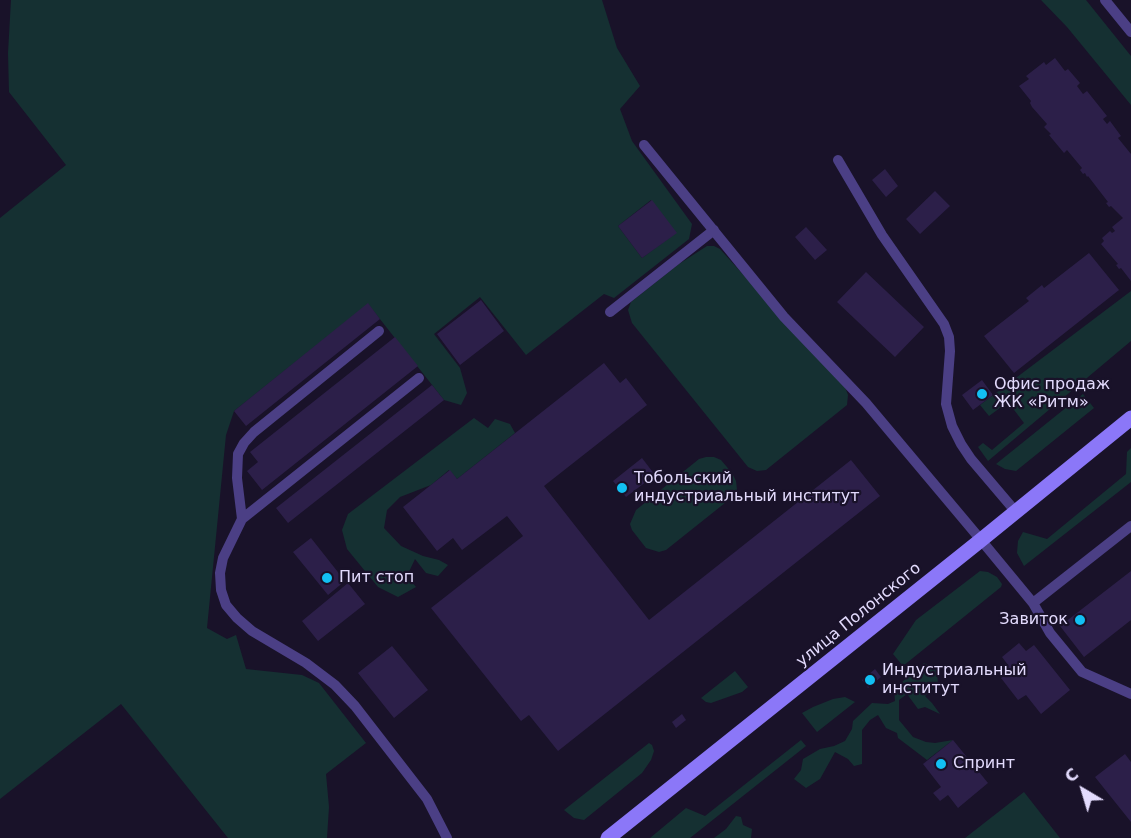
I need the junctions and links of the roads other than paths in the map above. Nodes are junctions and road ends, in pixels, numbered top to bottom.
1 (1105, 0) edge
2 (1131, 32) edge
3 (644, 145) dead end
4 (838, 160) dead end
5 (714, 230) junction
6 (610, 312) dead end
7 (379, 331) dead end
8 (419, 378) dead end
9 (1131, 418) edge
10 (1016, 512) junction
11 (242, 519) junction
12 (1131, 526) edge
13 (981, 540) junction
14 (1033, 603) junction
15 (1131, 694) edge
16 (447, 838) edge
17 (608, 838) edge

1 - 2 lane
3 - 5 lane
4 - 10 lane
5 - 6 lane
5 - 13 lane
7 - 11 lane
8 - 11 lane
9 - 10 main road, улица Полонского
10 - 13 main road, улица Полонского
11 - 16 lane
12 - 14 lane
13 - 14 lane
13 - 17 main road, улица Полонского
14 - 15 lane

